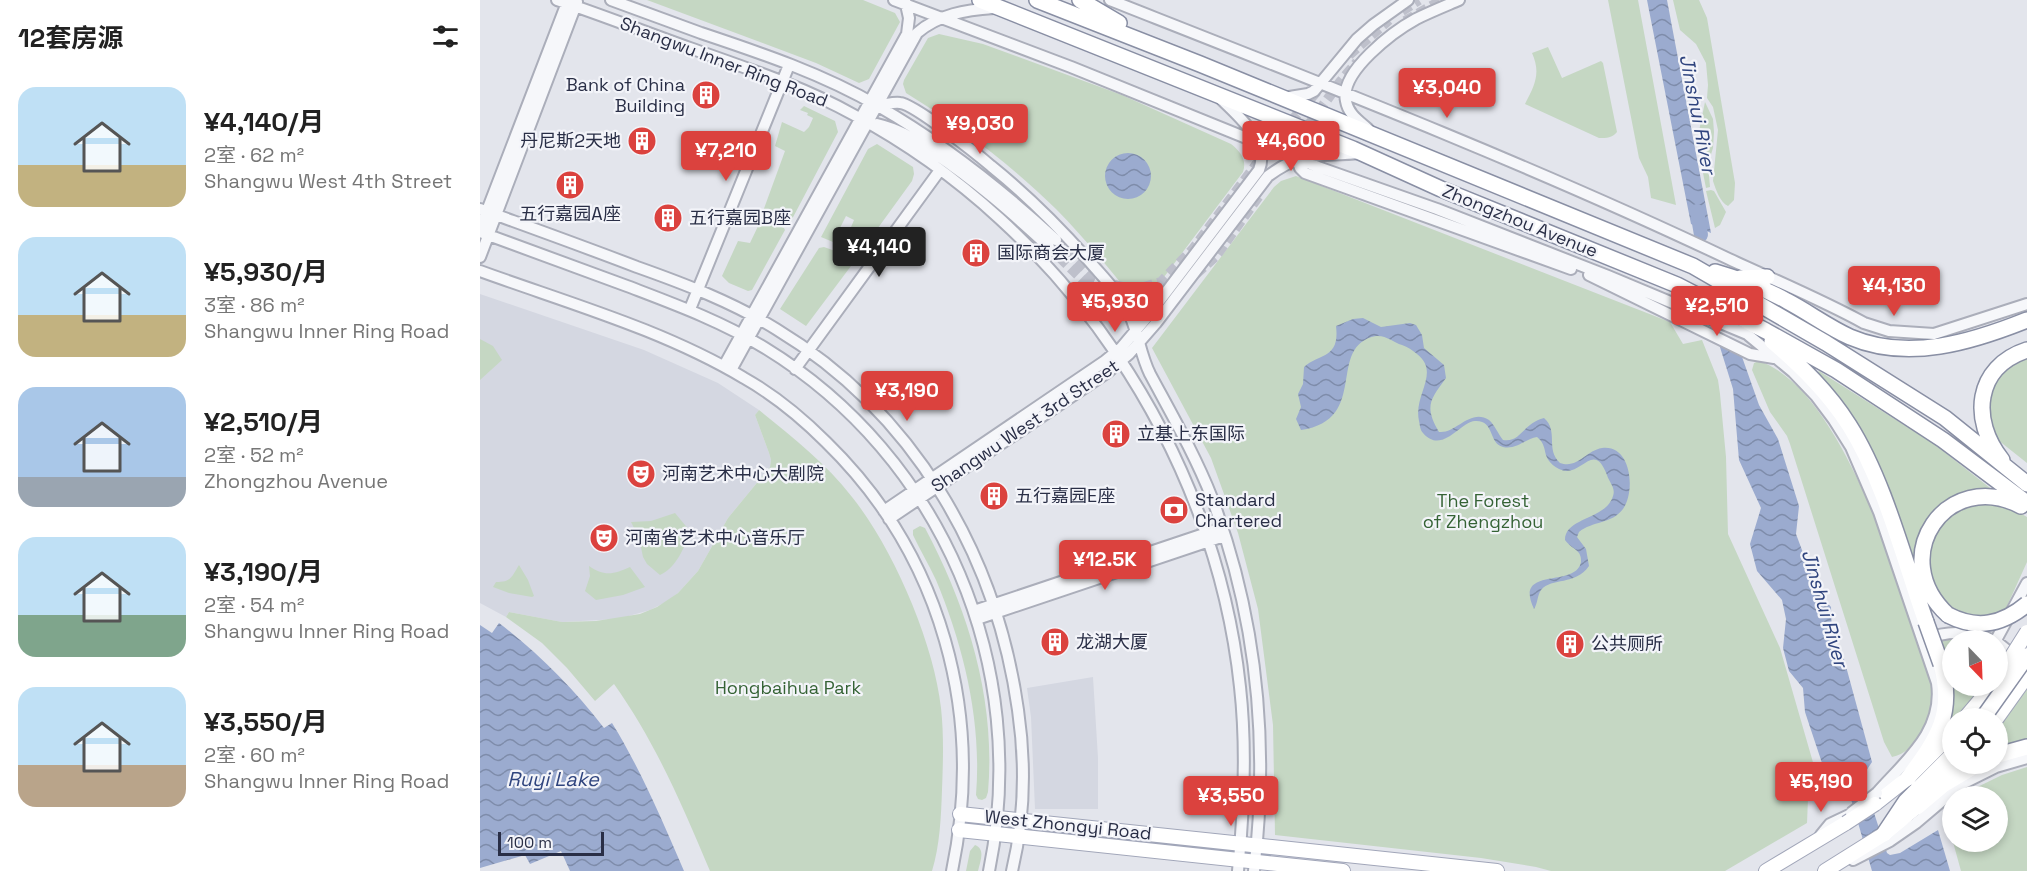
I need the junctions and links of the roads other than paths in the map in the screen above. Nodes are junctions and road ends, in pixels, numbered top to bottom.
1 (611, 0) edge
2 (894, 0) edge
3 (980, 0) edge
4 (1037, 0) edge
5 (1080, 0) edge
6 (1110, 0) edge
7 (1408, 0) tunnel mouth
8 (1459, 0) edge
9 (569, 2) edge
10 (905, 2) edge
11 (998, 7) junction
12 (942, 18) junction
13 (1174, 54) junction
14 (789, 65) junction
15 (782, 81) junction
16 (1322, 83) junction
17 (1214, 93) junction
18 (1345, 93) junction
19 (1281, 98) junction
20 (874, 104) junction
21 (864, 120) junction
22 (1375, 136) junction
23 (1258, 143) junction
24 (1362, 153) junction
25 (1297, 159) junction
26 (940, 170) junction
27 (488, 212) edge
28 (483, 232) edge
29 (480, 257) edge
30 (1693, 266) junction
31 (480, 271) edge
32 (1767, 277) junction
33 (1736, 278) junction
34 (698, 289) junction
35 (2027, 304) edge
36 (690, 309) junction
37 (755, 318) junction
38 (2027, 320) edge
39 (1136, 330) junction
40 (1748, 330) junction
41 (2027, 331) edge
42 (1989, 333) junction
43 (745, 337) junction
44 (1139, 343) junction
45 (2027, 350) edge
46 (808, 352) junction
47 (1118, 357) junction
48 (1776, 358) junction
49 (727, 368) junction
50 (795, 369) junction
51 (2013, 474) junction
52 (934, 482) junction
53 (2027, 484) edge
54 (916, 495) junction
55 (2027, 503) edge
56 (2027, 509) edge
57 (886, 515) junction
58 (1223, 532) junction
59 (1207, 537) junction
60 (2027, 583) edge
61 (2027, 604) edge
62 (996, 608) junction
63 (975, 615) junction
64 (2002, 630) edge
65 (2027, 632) edge
66 (1942, 634) edge
67 (1923, 640) junction
68 (2008, 652) edge
69 (2027, 656) edge
70 (2008, 662) edge
71 (2027, 667) edge
72 (2027, 676) edge
73 (1980, 708) edge
74 (2004, 708) edge
75 (1942, 744) edge
76 (2027, 747) edge
77 (2008, 752) edge
78 (2027, 758) edge
79 (1942, 767) edge
80 (1947, 774) edge
81 (1960, 774) edge
82 (1908, 778) junction
83 (1876, 799) junction
84 (1912, 804) junction
85 (960, 814) junction
86 (996, 818) junction
87 (1021, 820) junction
88 (959, 830) junction
89 (995, 834) junction
90 (1019, 836) junction
91 (1887, 838) junction
92 (1241, 843) junction
93 (1257, 845) junction
94 (1238, 865) edge
95 (1255, 866) edge
96 (952, 871) edge
97 (989, 871) edge
98 (1012, 871) edge
99 (1343, 871) edge
100 (1497, 871) edge
101 (1766, 871) edge
102 (1826, 871) edge

1 - 14 street, Shangwu Inner Ring Road
2 - 10 street
3 - 11 highway, Zhongzhou Avenue
4 - 13 highway, Zhongzhou Avenue
5 - 13 highway
6 - 16 street
7 - 16 street
8 - 18 street
9 - 15 street, Shangwu Inner Ring Road
9 - 27 street
10 - 12 street
10 - 20 street
11 - 12 street
11 - 17 highway, Zhongzhou Avenue
12 - 20 street
12 - 23 street
13 - 19 highway, Zhongzhou Avenue
14 - 15 street
14 - 20 street, Shangwu Inner Ring Road
15 - 21 street, Shangwu Inner Ring Road
15 - 34 street
16 - 18 street
16 - 19 street
17 - 23 street
17 - 24 highway, Zhongzhou Avenue
18 - 22 street
18 - 32 street
19 - 22 highway, Zhongzhou Avenue
20 - 21 street
20 - 21 street
20 - 39 street, Shangwu Inner Ring Road
21 - 26 street, Shangwu Inner Ring Road
21 - 37 street
22 - 30 highway, Zhongzhou Avenue
23 - 25 street
23 - 39 street, Shangwu West 3rd Street
24 - 25 street, Shangwu West 3rd Street
24 - 40 highway, Zhongzhou Avenue
25 - 40 street
25 - 44 street, Shangwu West 3rd Street
25 - 48 street
26 - 46 street
26 - 47 street, Shangwu Inner Ring Road
27 - 28 street
27 - 34 street
28 - 29 street
28 - 36 street
30 - 33 highway
30 - 51 highway, Zhongzhou Avenue
31 - 49 street
32 - 33 highway
32 - 35 street
33 - 42 highway
34 - 36 street
34 - 37 street
36 - 43 street
37 - 43 street
37 - 46 street
38 - 42 highway
39 - 44 street, Shangwu Inner Ring Road
39 - 47 street, Shangwu West 3rd Street
40 - 48 street
40 - 55 highway, Zhongzhou Avenue
40 - 82 highway, bridge
41 - 42 highway
43 - 49 street
43 - 50 street
44 - 47 street, Shangwu West 3rd Street
44 - 58 street, Shangwu Inner Ring Road
45 - 51 highway
46 - 50 street
46 - 52 street
47 - 52 street, Shangwu West 3rd Street
47 - 59 street, Shangwu Inner Ring Road
48 - 67 street
49 - 57 street
50 - 54 street
51 - 53 highway, Zhongzhou Avenue
52 - 54 street, Shangwu West 3rd Street
52 - 62 street
54 - 57 street, Shangwu West 3rd Street
54 - 63 street
56 - 61 highway, bridge
57 - 85 street
58 - 59 street
58 - 93 street, Shangwu Inner Ring Road
59 - 62 street
59 - 92 street, Shangwu Inner Ring Road
60 - 64 street
62 - 63 street
62 - 87 street
63 - 86 street
65 - 70 main road, bridge
66 - 67 street
67 - 83 street
68 - 71 street
69 - 73 highway, bridge
72 - 74 main road
75 - 82 main road
76 - 77 highway
78 - 91 street
79 - 84 highway
80 - 84 main road
81 - 84 highway
82 - 83 main road
83 - 101 main road, bridge
84 - 91 highway
85 - 86 main road, West Zhongyi Road
85 - 88 street
86 - 87 main road, West Zhongyi Road
86 - 89 street
87 - 90 street
87 - 92 main road, West Zhongyi Road
88 - 89 main road, West Zhongyi Road
88 - 96 street
89 - 90 main road, West Zhongyi Road
89 - 97 street
90 - 94 main road, West Zhongyi Road
90 - 98 street
91 - 102 main road
92 - 93 main road, West Zhongyi Road
92 - 94 street, Shangwu Inner Ring Road
93 - 95 street, Shangwu Inner Ring Road
93 - 100 main road, West Zhongyi Road
94 - 95 main road, West Zhongyi Road
95 - 99 main road, West Zhongyi Road

